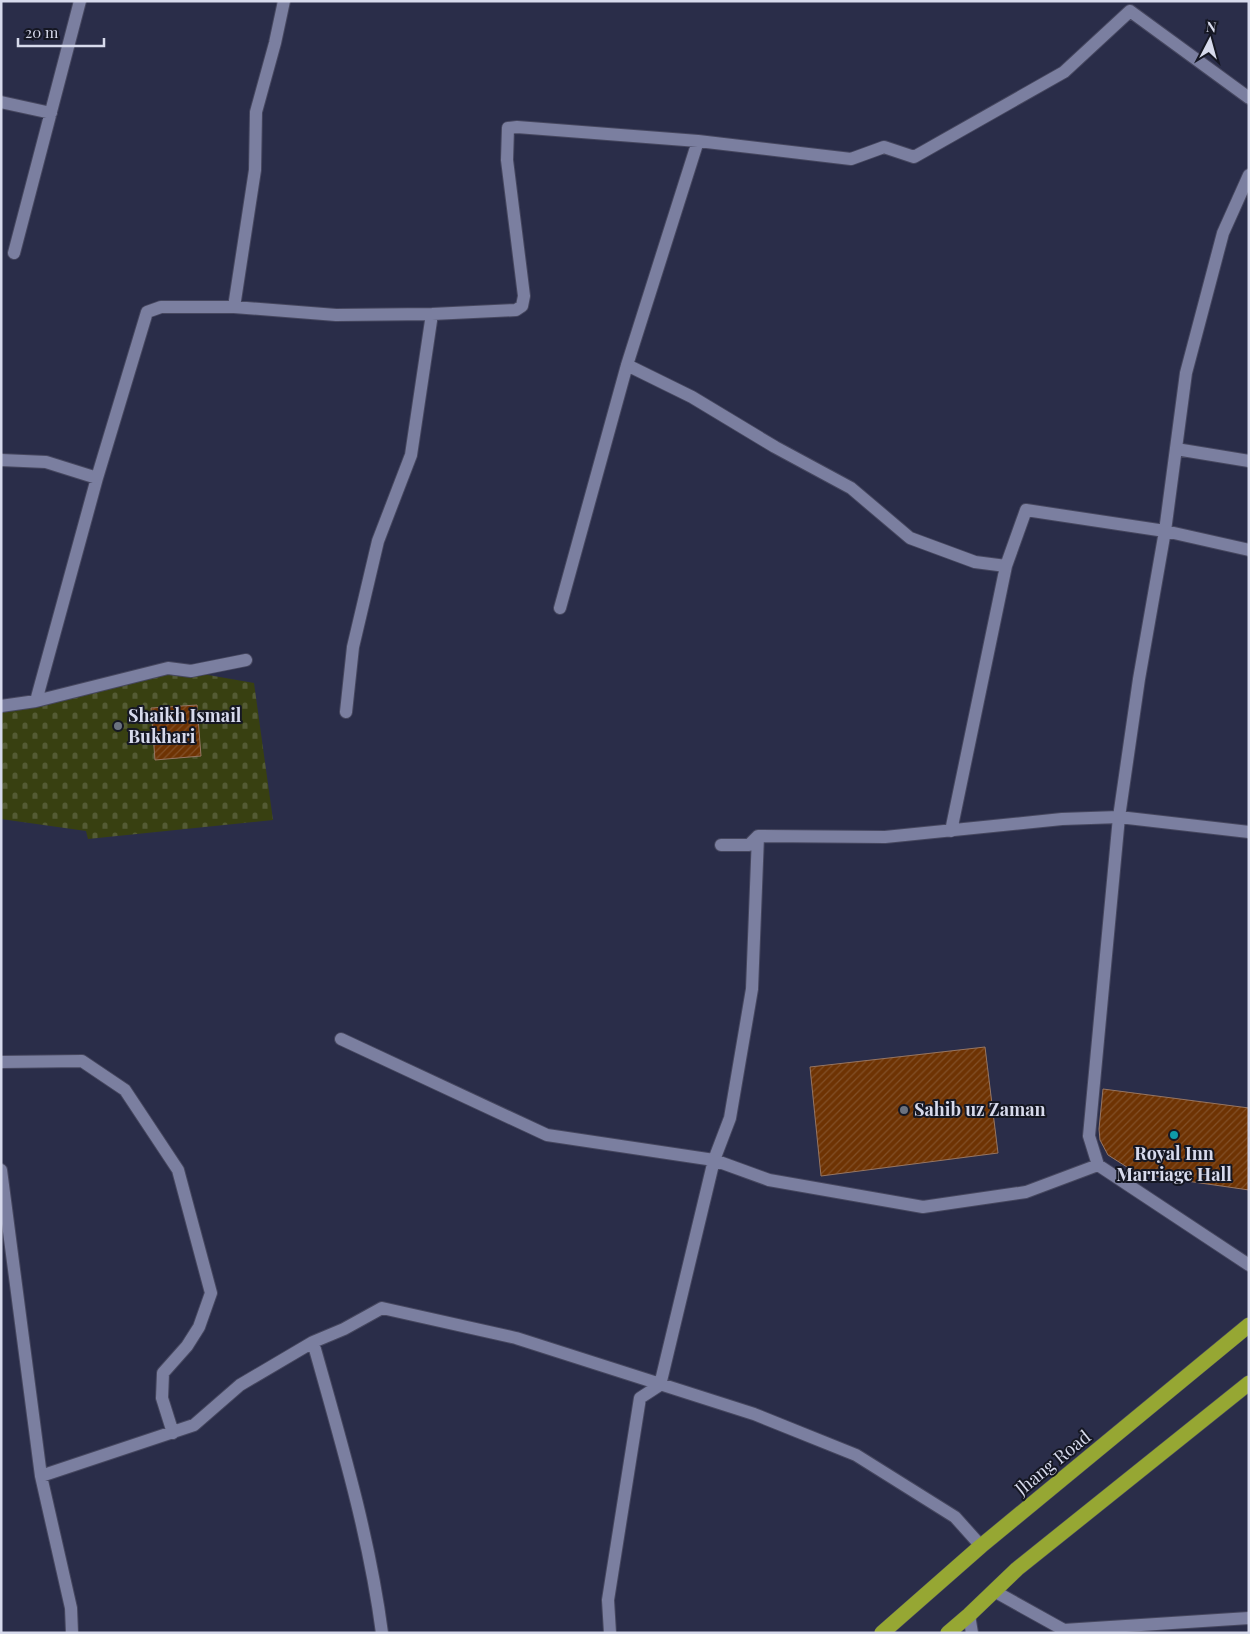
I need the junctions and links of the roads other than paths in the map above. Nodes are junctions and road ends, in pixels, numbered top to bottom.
1 (80, 1) edge
2 (284, 1) edge
3 (1130, 6) edge
4 (1249, 98) edge
5 (1, 102) edge
6 (51, 114) junction
7 (698, 141) junction
8 (1249, 175) edge
9 (14, 253) dead end
10 (234, 307) junction
11 (432, 314) junction
12 (627, 365) junction
13 (1176, 449) junction
14 (1, 460) edge
15 (1249, 461) edge
16 (97, 478) junction
17 (1165, 531) junction
18 (1249, 550) edge
19 (1006, 566) junction
20 (560, 608) dead end
21 (246, 660) dead end
22 (36, 701) junction
23 (1, 706) edge
24 (346, 712) dead end
25 (1119, 817) junction
26 (952, 831) junction
27 (1249, 832) edge
28 (758, 836) junction
29 (721, 845) dead end
30 (341, 1039) dead end
31 (1, 1062) edge
32 (714, 1160) junction
33 (1098, 1165) junction
34 (1, 1170) edge
35 (1249, 1264) edge
36 (7, 1269) edge
37 (1249, 1325) edge
38 (313, 1342) junction
39 (1249, 1383) edge
40 (660, 1385) junction
41 (173, 1433) junction
42 (41, 1476) junction
43 (981, 1546) junction
44 (994, 1592) junction
45 (969, 1615) junction
46 (1249, 1618) edge
47 (1065, 1631) edge
48 (72, 1633) edge
49 (382, 1633) edge
50 (610, 1633) edge
51 (882, 1633) edge
52 (948, 1633) edge
53 (972, 1633) edge

1 - 6 street
2 - 10 street
3 - 4 street
3 - 7 street
5 - 6 street
6 - 9 street
7 - 11 street
7 - 12 street
8 - 13 street
10 - 11 street
10 - 16 street
11 - 24 street
12 - 19 street
12 - 20 street
13 - 15 street
13 - 17 street
14 - 16 street
16 - 22 street
17 - 18 street
17 - 19 street
17 - 25 street
19 - 26 street
21 - 22 street
22 - 23 street
25 - 26 street
25 - 27 street
25 - 33 street
26 - 28 street
28 - 29 street
28 - 32 street
30 - 32 street
31 - 41 street
32 - 33 street
32 - 40 street
33 - 35 street
34 - 36 street
36 - 42 street
37 - 43 highway, Jhang Road
38 - 40 street
38 - 41 street
38 - 49 street
39 - 44 highway
40 - 43 street
40 - 50 street
41 - 42 street
42 - 48 street
43 - 51 highway, Jhang Road
44 - 45 highway
44 - 47 street
45 - 52 highway
45 - 53 street
46 - 47 street

